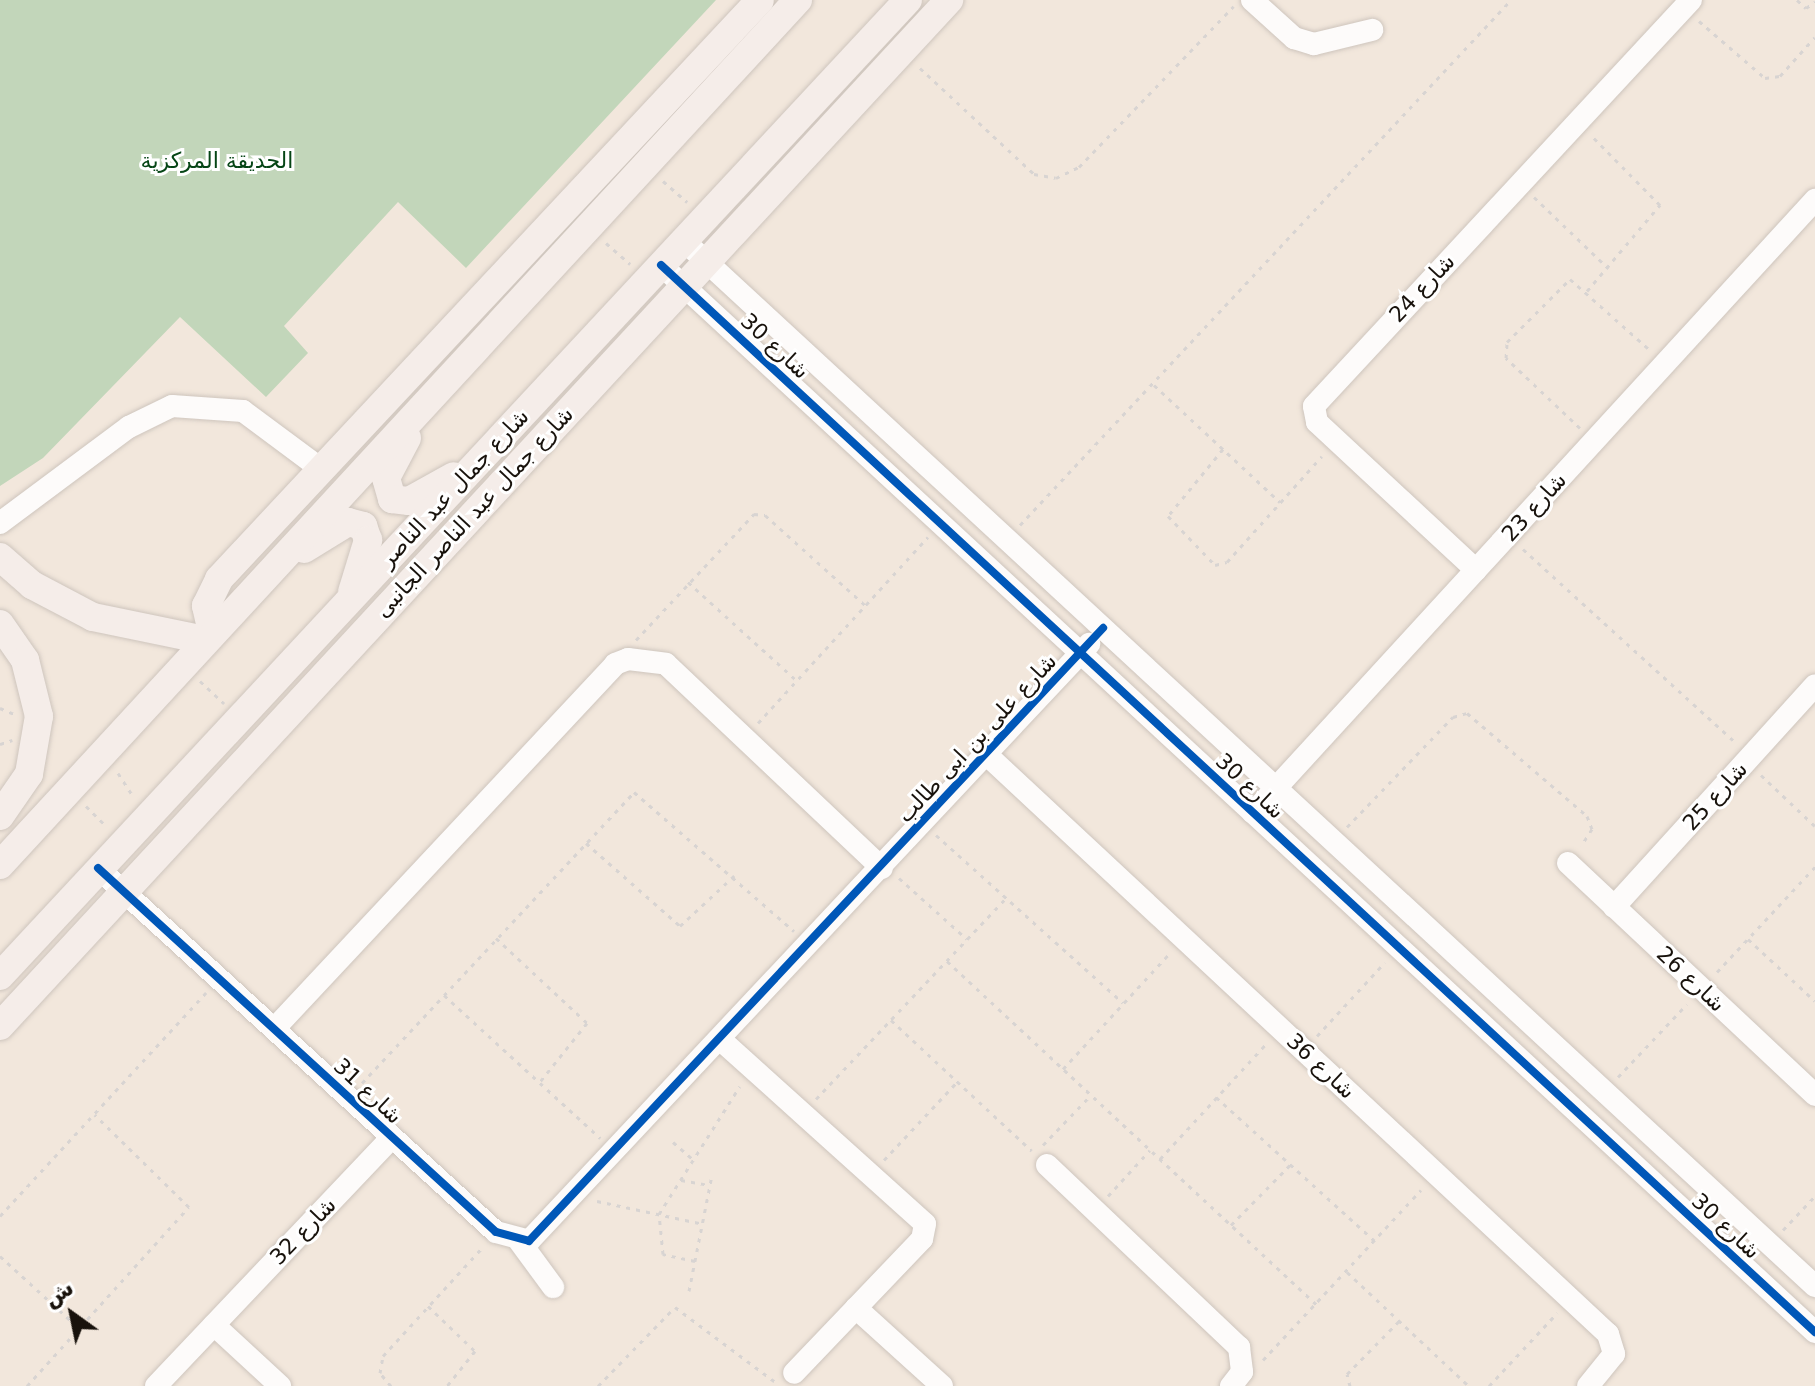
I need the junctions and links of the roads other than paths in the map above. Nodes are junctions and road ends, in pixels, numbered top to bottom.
1 (760, 0) edge
2 (798, 0) edge
3 (949, 0) edge
4 (1252, 0) edge
5 (902, 4) edge
6 (1688, 4) edge
7 (1372, 30) dead end
8 (574, 198) junction
9 (1815, 200) edge
10 (592, 222) junction
11 (684, 241) junction
12 (705, 261) junction
13 (654, 272) junction
14 (683, 285) junction
15 (427, 402) junction
16 (477, 463) junction
17 (321, 469) junction
18 (0, 523) edge
19 (0, 557) edge
20 (271, 570) junction
21 (1476, 570) junction
22 (349, 600) junction
23 (0, 624) edge
24 (1103, 628) junction
25 (208, 636) junction
26 (1081, 653) junction
27 (1815, 685) edge
28 (987, 755) junction
29 (1276, 788) junction
30 (1253, 813) junction
31 (0, 816) edge
32 (1568, 863) road end
33 (0, 865) edge
34 (883, 866) junction
35 (98, 868) junction
36 (124, 892) junction
37 (1614, 907) junction
38 (0, 976) edge
39 (0, 1026) edge
40 (274, 1029) junction
41 (722, 1041) junction
42 (1815, 1095) edge
43 (392, 1137) junction
44 (1041, 1160) road end
45 (520, 1242) junction
46 (1815, 1286) edge
47 (553, 1287) dead end
48 (856, 1308) junction
49 (214, 1325) junction
50 (1815, 1332) edge
51 (787, 1380) edge
52 (156, 1386) edge
53 (280, 1386) edge
54 (942, 1386) edge
55 (1231, 1386) edge
56 (1588, 1386) edge

1 - 8 main road
2 - 10 main road
3 - 12 main road, شارع جمال عبد الناصر الجانبى
4 - 7 street
5 - 11 main road, شارع جمال عبد الناصر
6 - 21 street, شارع 24
8 - 10 main road
8 - 17 main road
9 - 21 street, شارع 23
10 - 15 main road
11 - 12 street, شارع 30
11 - 13 main road, شارع جمال عبد الناصر
12 - 14 main road, شارع جمال عبد الناصر الجانبى
12 - 24 street, شارع 30
13 - 14 street, شارع 30
13 - 16 main road, شارع جمال عبد الناصر
14 - 26 street, شارع 30
14 - 36 main road, شارع جمال عبد الناصر الجانبى
15 - 16 main road
15 - 20 main road
16 - 22 main road, شارع جمال عبد الناصر
17 - 18 street
17 - 25 main road
19 - 25 main road
20 - 22 main road
20 - 25 main road
21 - 29 street, شارع 23
22 - 35 main road, شارع جمال عبد الناصر
23 - 31 main road
24 - 26 street, شارع على بن ابى طالب
24 - 29 street, شارع 30
25 - 33 main road
26 - 28 street, شارع على بن ابى طالب
26 - 30 street, شارع 30
27 - 37 street, شارع 25
28 - 34 street, شارع على بن ابى طالب
28 - 56 street, شارع 36
29 - 30 street, شارع 23
29 - 46 street, شارع 30
30 - 50 street, شارع 30
32 - 37 street, شارع 26
34 - 40 street
34 - 41 street, شارع على بن ابى طالب
35 - 36 street, شارع 31
35 - 38 main road, شارع جمال عبد الناصر
36 - 39 main road, شارع جمال عبد الناصر الجانبى
36 - 40 street, شارع 31
37 - 42 street, شارع 26
40 - 43 street, شارع 31
41 - 45 street, شارع على بن ابى طالب
41 - 48 street
43 - 45 street, شارع 31
43 - 49 street, شارع 32
44 - 55 street
45 - 47 street
48 - 51 street
48 - 54 street
49 - 52 street, شارع 32
49 - 53 street

